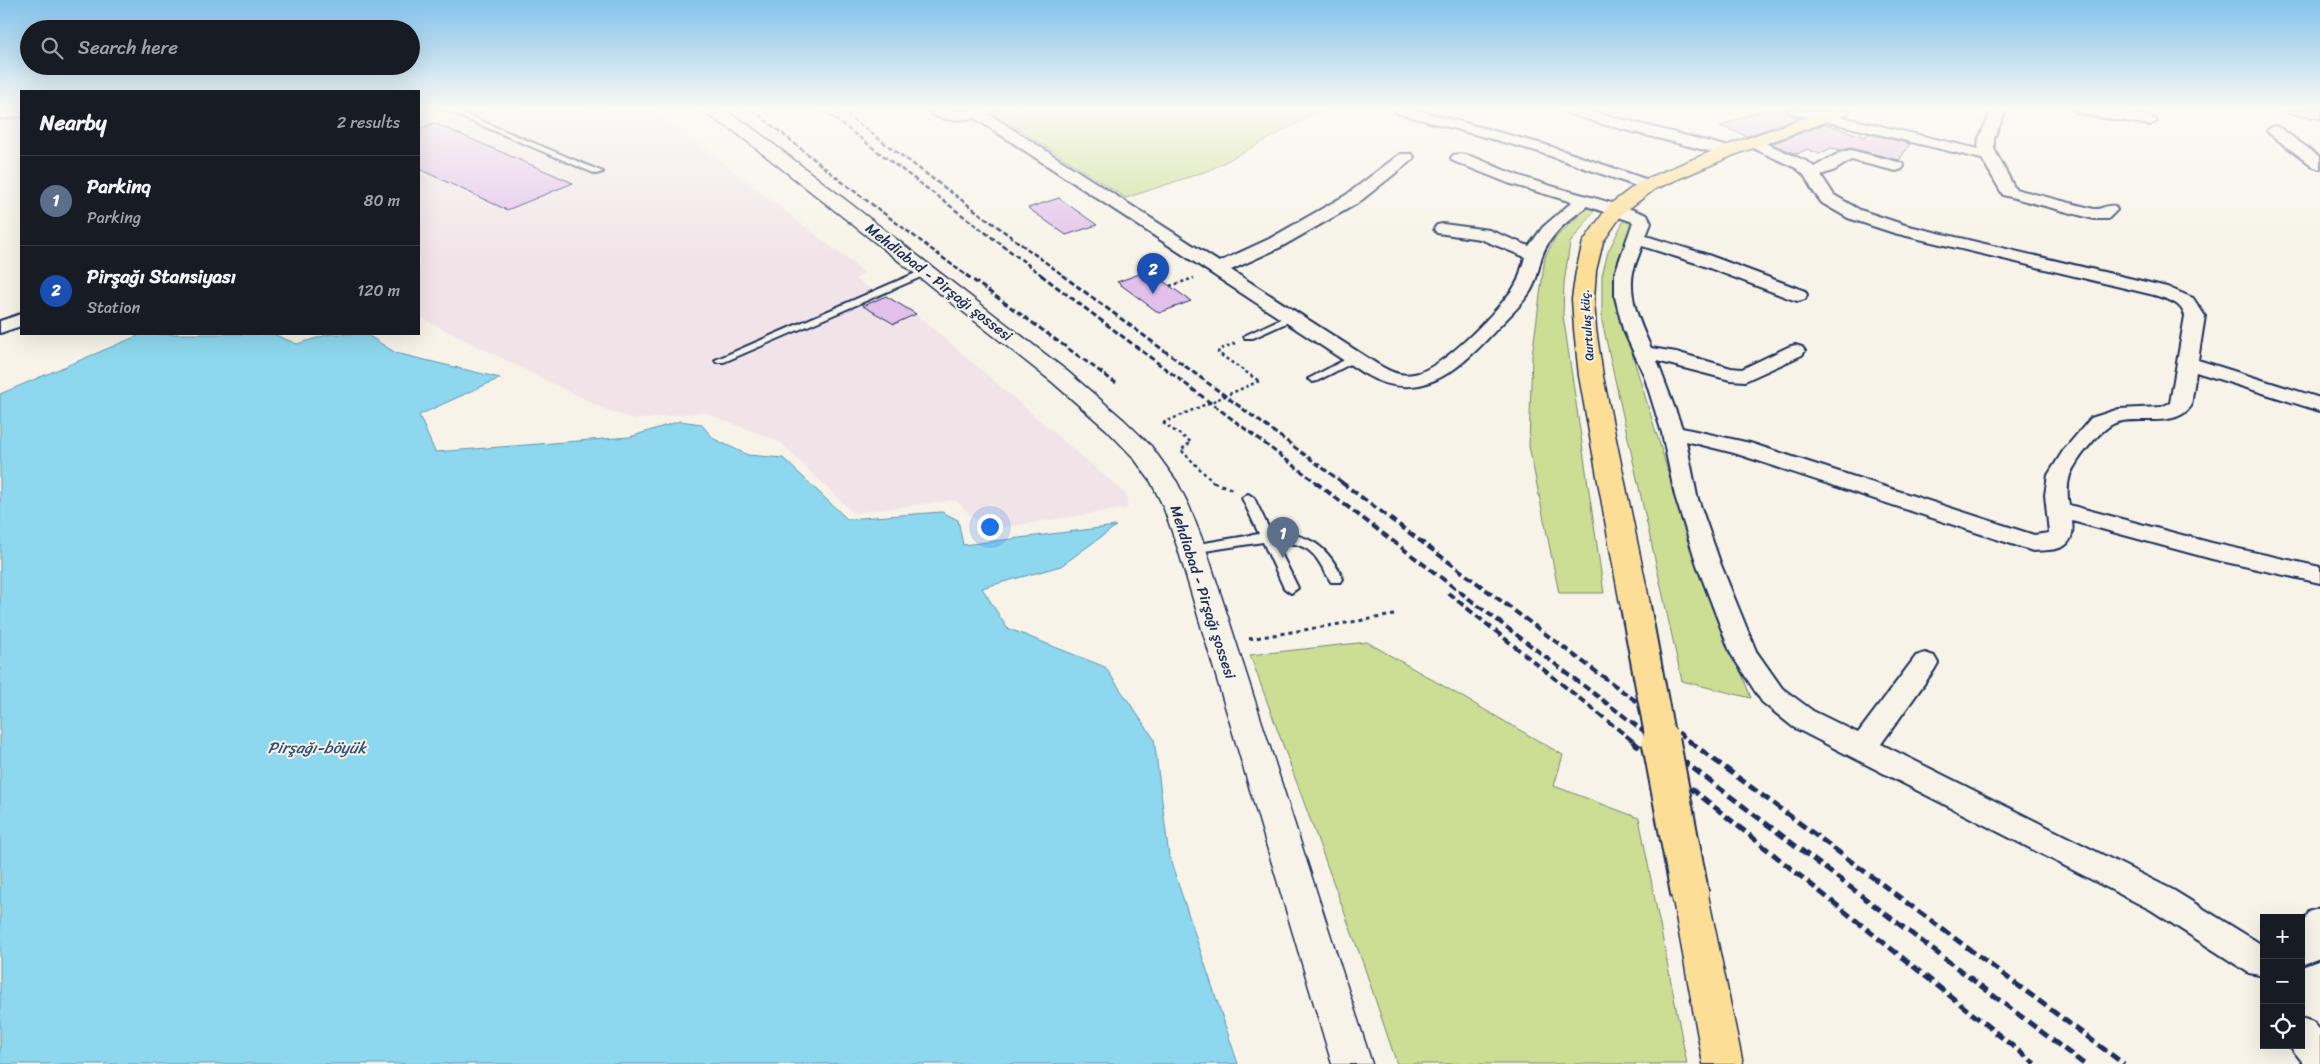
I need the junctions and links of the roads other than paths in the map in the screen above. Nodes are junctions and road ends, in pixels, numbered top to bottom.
1 (569, 160) edge
2 (782, 160) edge
3 (1055, 160) edge
4 (1403, 160) edge
5 (1463, 160) edge
6 (1575, 160) edge
7 (1708, 160) edge
8 (1790, 160) edge
9 (1840, 160) edge
10 (1869, 160) edge
11 (1990, 160) edge
12 (1896, 166) dead end
13 (599, 172) dead end
14 (1811, 172) junction
15 (1648, 185) junction
16 (1585, 200) junction
17 (1616, 209) junction
18 (2109, 210) dead end
19 (1443, 229) dead end
20 (1636, 239) junction
21 (1534, 254) junction
22 (1218, 269) junction
23 (925, 272) junction
24 (1798, 296) dead end
25 (1291, 317) junction
26 (20, 320) edge
27 (0, 327) edge
28 (1248, 336) road end
29 (1795, 351) dead end
30 (1645, 353) junction
31 (1354, 358) junction
32 (720, 360) dead end
33 (2186, 363) junction
34 (1312, 379) dead end
35 (2320, 405) edge
36 (1673, 433) junction
37 (1248, 498) road end
38 (2058, 510) junction
39 (1268, 537) junction
40 (1192, 549) junction
41 (2320, 575) edge
42 (1336, 579) dead end
43 (1291, 588) dead end
44 (1925, 663) dead end
45 (1863, 748) junction
46 (2320, 922) edge
47 (2305, 949) edge
48 (2260, 962) edge
49 (2305, 1039) edge
50 (2320, 1056) edge
51 (1352, 1064) edge
52 (1723, 1064) edge

1 - 13 lane
2 - 23 main road, Mehdiabad - Pirşağı şossesi
3 - 22 street
4 - 22 street
5 - 16 street
6 - 15 street
7 - 15 main road, Qurtuluş küç.
8 - 14 street
9 - 14 street
10 - 12 street
11 - 18 street
14 - 33 street
15 - 17 main road, Qurtuluş küç.
16 - 17 street
16 - 21 street
17 - 20 street
17 - 52 main road, Qurtuluş küç., bridge
19 - 21 street
20 - 24 street
20 - 30 street
21 - 31 street
22 - 25 street
23 - 32 lane
23 - 40 main road, Mehdiabad - Pirşağı şossesi
25 - 28 lane
25 - 31 street
26 - 27 street
29 - 30 street
30 - 36 street
31 - 34 lane
33 - 35 street
33 - 38 street
36 - 38 street
36 - 45 street
37 - 39 lane
38 - 41 street
39 - 40 lane
39 - 42 lane
39 - 43 lane
40 - 51 main road, Mehdiabad - Pirşağı şossesi
44 - 45 street
45 - 48 street
46 - 47 street
49 - 50 street

